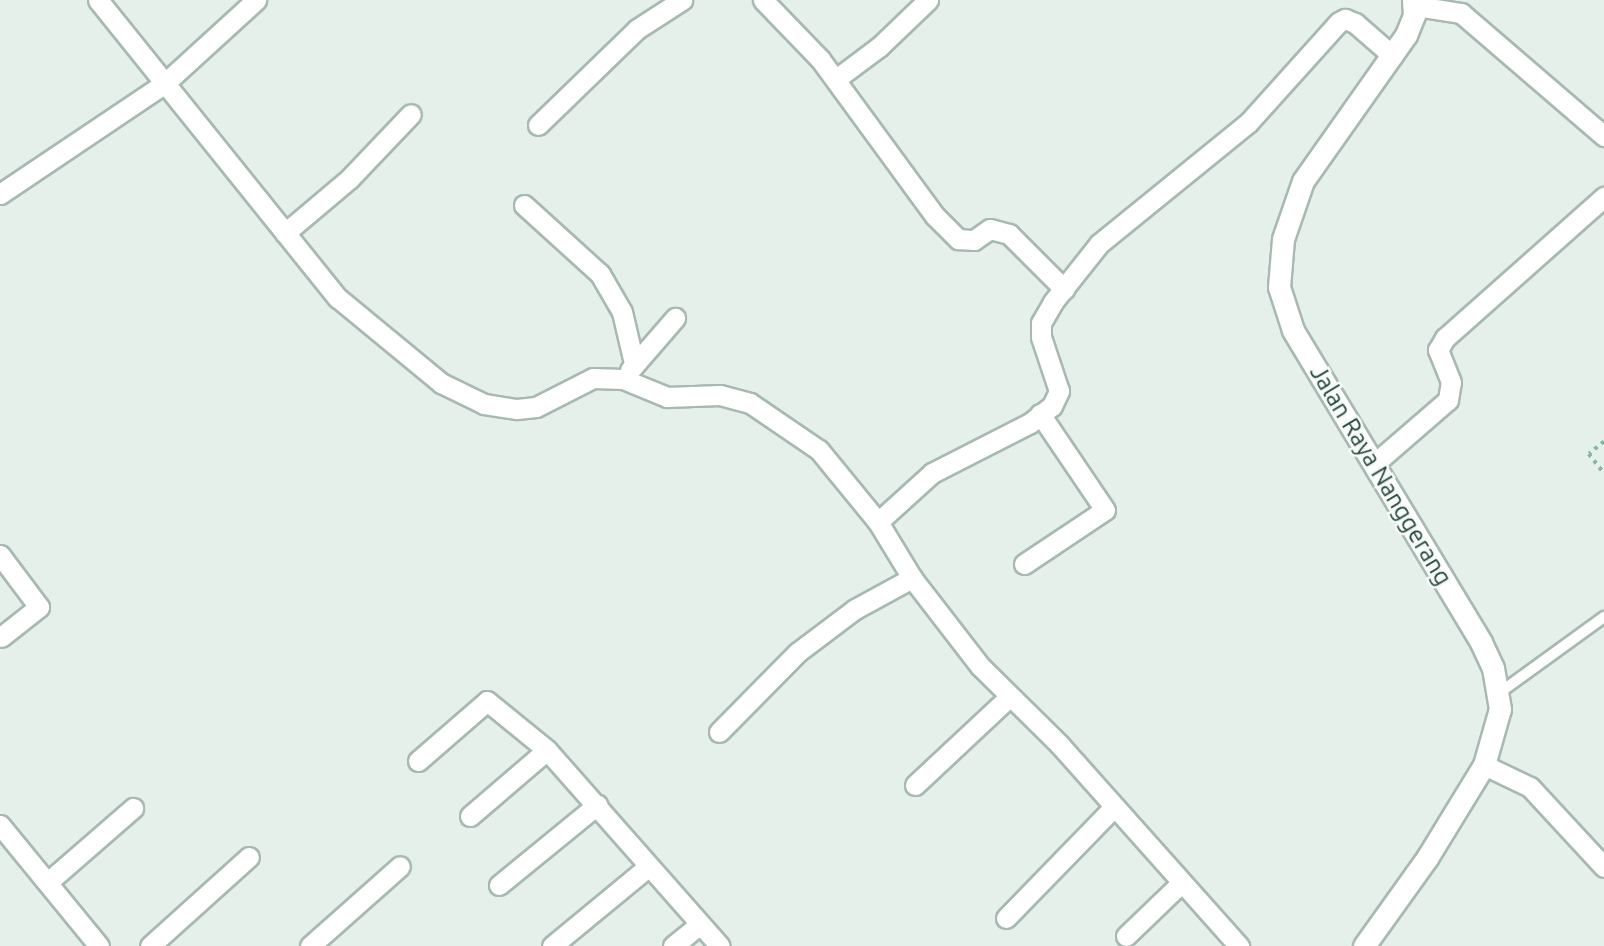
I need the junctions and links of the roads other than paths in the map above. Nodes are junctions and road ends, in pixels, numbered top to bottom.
1 (98, 0) edge
2 (256, 0) edge
3 (682, 0) edge
4 (763, 0) edge
5 (928, 0) edge
6 (1414, 3) edge
7 (1393, 56) junction
8 (836, 79) junction
9 (164, 84) junction
10 (411, 114) dead end
11 (538, 125) dead end
12 (1604, 136) edge
13 (0, 194) edge
14 (1604, 197) edge
15 (524, 205) dead end
16 (285, 233) junction
17 (1063, 289) junction
18 (675, 318) dead end
19 (629, 371) junction
20 (1040, 414) junction
21 (1374, 464) junction
22 (878, 522) junction
23 (0, 555) edge
24 (1024, 565) dead end
25 (912, 578) junction
26 (1604, 617) edge
27 (1, 637) edge
28 (1499, 693) junction
29 (1009, 697) junction
30 (719, 732) dead end
31 (547, 750) junction
32 (418, 761) dead end
33 (1484, 765) junction
34 (915, 785) dead end
35 (597, 805) junction
36 (1114, 807) junction
37 (133, 808) dead end
38 (470, 816) dead end
39 (0, 825) edge
40 (249, 856) dead end
41 (400, 866) dead end
42 (648, 867) junction
43 (1604, 867) edge
44 (47, 882) junction
45 (1180, 884) junction
46 (499, 885) dead end
47 (1006, 918) dead end
48 (698, 926) junction
49 (1126, 936) dead end
50 (99, 946) edge
51 (150, 946) edge
52 (310, 946) edge
53 (552, 946) edge
54 (673, 946) edge
55 (720, 946) edge
56 (1239, 946) edge
57 (1364, 946) edge

1 - 9 street
2 - 9 street
3 - 11 street
4 - 8 street
5 - 8 street
6 - 7 street, Jalan Raya Nanggerang
6 - 12 street
7 - 17 street
7 - 21 street, Jalan Raya Nanggerang
8 - 17 street
9 - 13 street
9 - 16 street
10 - 16 street
14 - 21 street
15 - 19 street
16 - 19 street
17 - 20 street
18 - 19 street
19 - 22 street
20 - 22 street
20 - 24 street
21 - 28 street, Jalan Raya Nanggerang
22 - 25 street
23 - 27 street
25 - 29 street
25 - 30 street
26 - 28 lane
28 - 33 street, Jalan Raya Nanggerang
29 - 34 street
29 - 36 street
31 - 32 street
31 - 35 street
31 - 38 street
33 - 43 street
33 - 57 street, Jalan Raya Nanggerang
35 - 42 street
35 - 46 street
36 - 45 street
36 - 47 street
37 - 44 street
39 - 44 street
40 - 51 street
41 - 52 street
42 - 48 street
42 - 53 street
44 - 50 street
45 - 49 street
45 - 56 street
48 - 54 street
48 - 55 street

